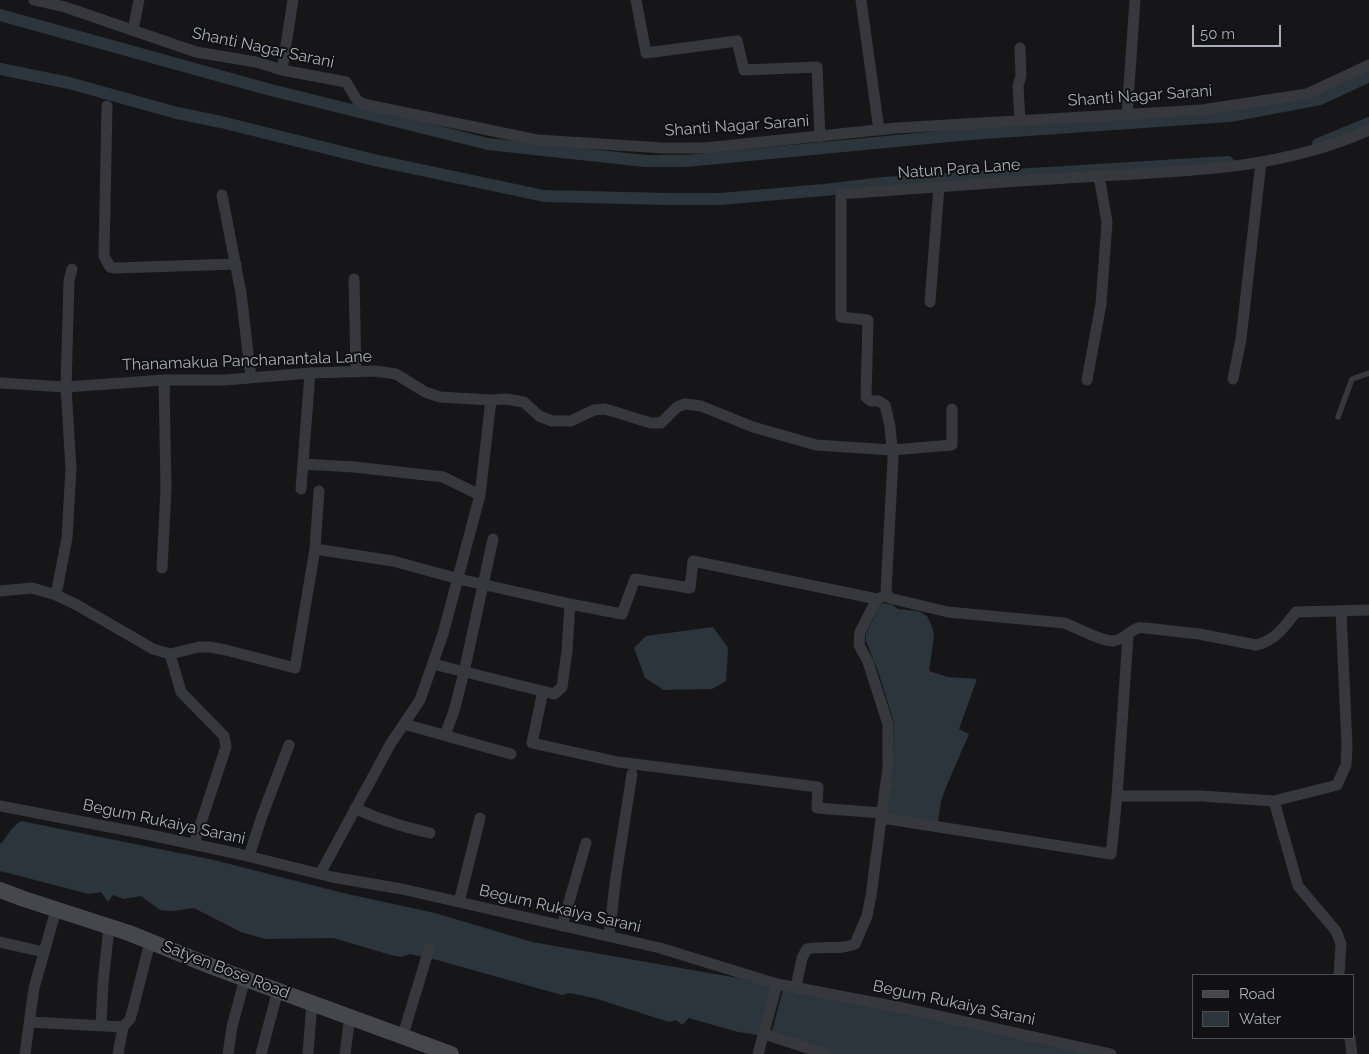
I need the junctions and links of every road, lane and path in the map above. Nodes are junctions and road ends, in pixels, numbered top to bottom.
1 (34, 0) edge
2 (139, 0) edge
3 (294, 0) edge
4 (636, 0) edge
5 (861, 0) edge
6 (1135, 0) edge
7 (133, 30) junction
8 (1020, 48) dead end
9 (1369, 64) edge
10 (282, 70) junction
11 (107, 106) dead end
12 (1127, 115) junction
13 (1020, 121) junction
14 (879, 130) junction
15 (1369, 130) edge
16 (820, 137) junction
17 (1261, 162) junction
18 (1098, 176) junction
19 (939, 187) junction
20 (222, 195) dead end
21 (236, 264) junction
22 (72, 269) dead end
23 (354, 279) dead end
24 (930, 302) dead end
25 (356, 370) junction
26 (310, 373) junction
27 (1369, 373) edge
28 (250, 378) junction
29 (1233, 379) dead end
30 (164, 380) junction
31 (1087, 380) dead end
32 (0, 383) edge
33 (66, 387) junction
34 (491, 400) junction
35 (952, 409) dead end
36 (1338, 417) dead end
37 (892, 450) junction
38 (303, 464) junction
39 (301, 489) dead end
40 (319, 490) dead end
41 (480, 495) junction
42 (493, 539) dead end
43 (315, 549) junction
44 (162, 568) dead end
45 (459, 579) junction
46 (482, 584) junction
47 (0, 591) edge
48 (56, 595) junction
49 (882, 597) junction
50 (570, 604) junction
51 (1369, 610) edge
52 (1341, 612) junction
53 (1128, 636) junction
54 (170, 654) junction
55 (433, 664) junction
56 (464, 672) junction
57 (543, 691) junction
58 (404, 724) junction
59 (445, 735) junction
60 (289, 745) dead end
61 (511, 754) dead end
62 (632, 774) dead end
63 (1117, 796) junction
64 (1274, 801) junction
65 (0, 806) edge
66 (355, 808) junction
67 (882, 815) junction
68 (480, 818) dead end
69 (430, 833) dead end
70 (586, 843) dead end
71 (194, 844) junction
72 (248, 856) junction
73 (320, 874) junction
74 (0, 890) edge
75 (459, 902) junction
76 (56, 910) junction
77 (562, 926) junction
78 (109, 927) junction
79 (609, 936) junction
80 (0, 942) edge
81 (150, 942) junction
82 (429, 949) dead end
83 (44, 952) junction
84 (1339, 974) edge
85 (245, 978) junction
86 (777, 984) junction
87 (796, 987) junction
88 (278, 990) junction
89 (312, 1002) junction
90 (350, 1016) junction
91 (30, 1022) junction
92 (101, 1026) junction
93 (123, 1027) junction
94 (764, 1034) junction
95 (403, 1035) junction
96 (1350, 1039) edge
97 (25, 1054) edge
98 (118, 1054) edge
99 (228, 1054) edge
100 (261, 1054) edge
101 (308, 1054) edge
102 (345, 1054) edge
103 (451, 1054) edge
104 (758, 1054) edge
105 (826, 1054) edge
106 (1111, 1054) edge
107 (1352, 1054) edge

1 - 7 street, Shanti Nagar Sarani
2 - 7 street
3 - 10 street
4 - 16 street
5 - 14 street
6 - 12 street
7 - 10 street, Shanti Nagar Sarani
8 - 13 street
9 - 12 street, Shanti Nagar Sarani
10 - 16 street, Shanti Nagar Sarani
11 - 21 street
12 - 13 street, Shanti Nagar Sarani
13 - 14 street, Shanti Nagar Sarani
14 - 16 street, Shanti Nagar Sarani
15 - 17 street, Natun Para Lane
17 - 18 street, Natun Para Lane
17 - 29 street
18 - 19 street, Natun Para Lane
18 - 31 street
19 - 24 street
19 - 37 street, Natun Para Lane
20 - 21 street
21 - 28 street
22 - 33 street
23 - 25 street
25 - 26 street, Thanamakua Panchanantala Lane
25 - 34 street, Thanamakua Panchanantala Lane
26 - 28 street, Thanamakua Panchanantala Lane
26 - 38 street
27 - 36 lane
28 - 30 street, Thanamakua Panchanantala Lane
30 - 33 street, Thanamakua Panchanantala Lane
30 - 44 street
32 - 33 street, Thanamakua Panchanantala Lane
33 - 48 street
34 - 37 street, Thanamakua Panchanantala Lane
34 - 41 street
35 - 37 street
37 - 49 street
38 - 39 street
38 - 41 street
40 - 43 street
41 - 45 street
42 - 46 street
43 - 45 street
43 - 54 street
45 - 46 street
45 - 55 street
46 - 50 street
46 - 56 street
47 - 48 street
48 - 54 street
49 - 50 street
49 - 53 street
49 - 67 street
50 - 57 street
51 - 52 street
52 - 53 street
52 - 64 street
53 - 63 street
54 - 71 street
55 - 56 street
55 - 58 street
56 - 57 street
56 - 59 street
57 - 67 street
58 - 59 street
58 - 66 street
59 - 61 street
60 - 72 street
62 - 79 street
63 - 64 street
63 - 67 street
64 - 84 street
65 - 71 street, Begum Rukaiya Sarani
66 - 69 street
66 - 73 street
67 - 87 street
68 - 75 street
70 - 77 street
71 - 72 street, Begum Rukaiya Sarani
72 - 73 street, Begum Rukaiya Sarani
73 - 75 street, Begum Rukaiya Sarani
74 - 76 main road, Satyen Bose Road
75 - 77 street, Begum Rukaiya Sarani
76 - 78 main road, Satyen Bose Road
76 - 83 street
77 - 79 street, Begum Rukaiya Sarani
78 - 81 main road, Satyen Bose Road
78 - 92 street
79 - 86 street, Begum Rukaiya Sarani
80 - 83 street
81 - 85 main road, Satyen Bose Road
81 - 93 street
82 - 95 street
83 - 91 street
85 - 88 main road, Satyen Bose Road
85 - 99 street
86 - 87 street, Begum Rukaiya Sarani
86 - 94 street
87 - 106 street, Begum Rukaiya Sarani
88 - 89 main road, Satyen Bose Road
88 - 100 street
89 - 90 main road, Satyen Bose Road
89 - 101 street
90 - 95 main road, Satyen Bose Road
90 - 102 street
91 - 92 street
91 - 97 street
92 - 93 street
93 - 98 street
94 - 104 street
94 - 105 street
95 - 103 main road, Satyen Bose Road
96 - 107 street

